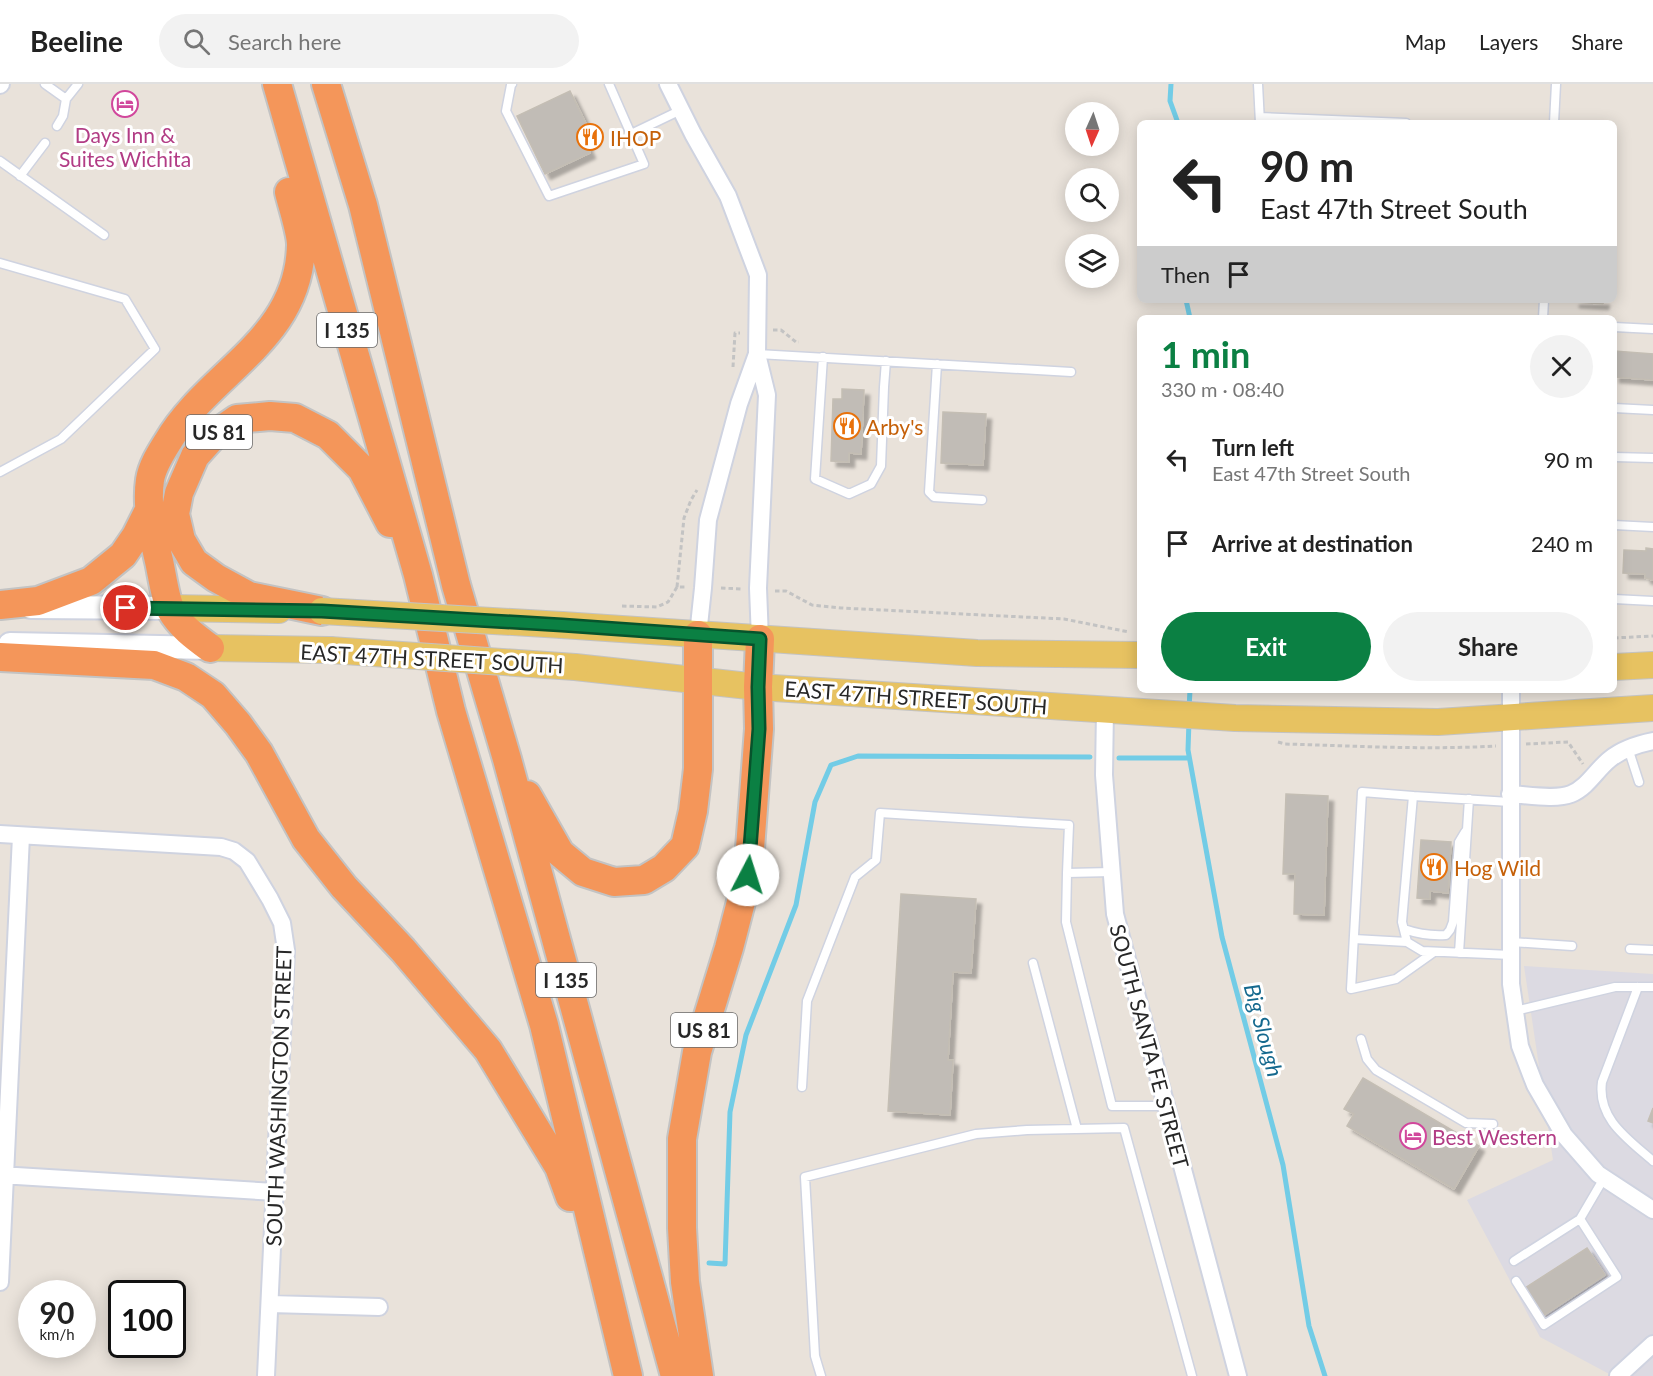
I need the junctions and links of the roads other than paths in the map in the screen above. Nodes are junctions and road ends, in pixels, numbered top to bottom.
1 (45, 84) edge
2 (78, 84) edge
3 (267, 84) edge
4 (277, 84) edge
5 (326, 84) edge
6 (512, 84) edge
7 (609, 84) edge
8 (668, 84) edge
9 (1258, 84) edge
10 (1556, 84) edge
11 (66, 99) junction
12 (681, 110) junction
13 (1260, 120) edge
14 (1554, 120) edge
15 (57, 126) dead end
16 (631, 134) junction
17 (45, 143) dead end
18 (0, 161) edge
19 (20, 176) junction
20 (104, 235) dead end
21 (0, 263) edge
22 (1617, 327) edge
23 (1653, 329) edge
24 (757, 354) junction
25 (823, 357) junction
26 (886, 361) junction
27 (937, 364) junction
28 (1071, 372) dead end
29 (1617, 408) edge
30 (1653, 410) edge
31 (1617, 457) edge
32 (1653, 458) edge
33 (0, 472) edge
34 (982, 500) dead end
35 (149, 510) junction
36 (1617, 525) edge
37 (1653, 527) edge
38 (418, 575) junction
39 (1617, 599) edge
40 (1653, 601) edge
41 (0, 606) edge
42 (170, 608) junction
43 (322, 611) junction
44 (698, 635) junction
45 (760, 639) junction
46 (0, 644) edge
47 (210, 648) junction
48 (1137, 648) edge
49 (0, 657) edge
50 (1653, 665) edge
51 (1617, 667) edge
52 (698, 680) junction
53 (758, 687) junction
54 (1511, 693) edge
55 (1653, 708) edge
56 (1105, 709) junction
57 (1511, 718) junction
58 (1653, 741) edge
59 (1628, 748) junction
60 (507, 759) junction
61 (1639, 782) dead end
62 (1413, 796) junction
63 (1510, 798) junction
64 (1469, 799) junction
65 (1467, 830) junction
66 (0, 834) edge
67 (21, 836) junction
68 (1112, 872) junction
69 (1067, 873) junction
70 (1404, 929) junction
71 (1354, 939) junction
72 (1407, 942) junction
73 (1572, 946) dead end
74 (1511, 949) junction
75 (1630, 949) dead end
76 (1653, 950) edge
77 (1434, 952) junction
78 (1459, 953) junction
79 (1033, 963) dead end
80 (1638, 987) junction
81 (1653, 987) edge
82 (1515, 1011) junction
83 (1361, 1039) dead end
84 (802, 1087) dead end
85 (1166, 1106) junction
86 (1493, 1124) dead end
87 (1077, 1129) junction
88 (1653, 1161) edge
89 (3, 1175) edge
90 (1604, 1178) junction
91 (275, 1192) junction
92 (1653, 1210) edge
93 (1580, 1219) junction
94 (1514, 1262) dead end
95 (1516, 1281) dead end
96 (0, 1282) edge
97 (270, 1304) junction
98 (378, 1307) dead end
99 (616, 1321) junction
100 (1653, 1344) edge
101 (266, 1376) edge
102 (628, 1376) edge
103 (675, 1376) edge
104 (699, 1376) edge
105 (821, 1376) edge
106 (1192, 1376) edge
107 (1238, 1376) edge
108 (1618, 1376) edge

1 - 11 lane
2 - 11 lane
3 - 35 highway
4 - 38 highway, I 135
5 - 60 highway, I 135
6 - 16 lane
7 - 16 lane
8 - 12 street
9 - 13 lane
10 - 14 lane
11 - 15 lane
12 - 16 lane
12 - 24 street
17 - 19 lane
18 - 19 lane
19 - 20 lane
21 - 33 lane
22 - 23 lane
24 - 25 lane
24 - 44 street
24 - 45 street
25 - 26 lane
25 - 26 lane
26 - 27 lane
27 - 28 lane
27 - 34 lane
29 - 30 lane
31 - 32 lane
35 - 41 highway
35 - 42 highway
36 - 37 lane
38 - 43 highway, US 81
38 - 99 highway, I 135
39 - 40 lane
41 - 42 main road, EAST 47TH STREET SOUTH
42 - 43 main road, EAST 47TH STREET SOUTH
42 - 47 highway
43 - 44 main road, EAST 47TH STREET SOUTH / US 81, bridge
44 - 45 main road, EAST 47TH STREET SOUTH / US 81
44 - 52 highway
45 - 48 main road, EAST 47TH STREET SOUTH / US 81
45 - 53 highway, US 81
46 - 47 main road, EAST 47TH STREET SOUTH
47 - 52 main road, EAST 47TH STREET SOUTH, bridge
49 - 99 highway
50 - 51 main road
52 - 53 main road, EAST 47TH STREET SOUTH
52 - 60 highway
53 - 56 main road, EAST 47TH STREET SOUTH
53 - 104 highway, US 81
54 - 57 street
55 - 57 main road, EAST 47TH STREET SOUTH
56 - 57 main road, EAST 47TH STREET SOUTH
56 - 68 street, SOUTH SANTA FE STREET
57 - 63 street
58 - 59 street
59 - 61 lane
59 - 63 street
60 - 103 highway, I 135
62 - 64 lane
62 - 70 lane
62 - 71 lane
63 - 64 lane
63 - 74 street
64 - 65 lane
65 - 70 lane
65 - 78 lane
66 - 67 street, SOUTH WASHINGTON STREET
67 - 89 street
67 - 91 street, SOUTH WASHINGTON STREET
68 - 69 lane
68 - 85 street, SOUTH SANTA FE STREET
69 - 84 lane
69 - 85 lane
70 - 72 lane
71 - 72 lane
71 - 77 lane
72 - 77 lane
73 - 74 lane
74 - 78 lane
74 - 82 street
75 - 76 lane
77 - 78 lane
79 - 87 lane
80 - 81 lane
80 - 82 lane
80 - 88 lane
82 - 90 street
83 - 86 lane
85 - 107 street, SOUTH SANTA FE STREET
87 - 105 lane
87 - 106 lane
89 - 91 street
89 - 96 street
90 - 92 street
90 - 93 lane
91 - 97 street, SOUTH WASHINGTON STREET
93 - 94 lane
93 - 95 lane
97 - 98 street
97 - 101 street, SOUTH WASHINGTON STREET
99 - 102 highway, I 135
100 - 108 street

